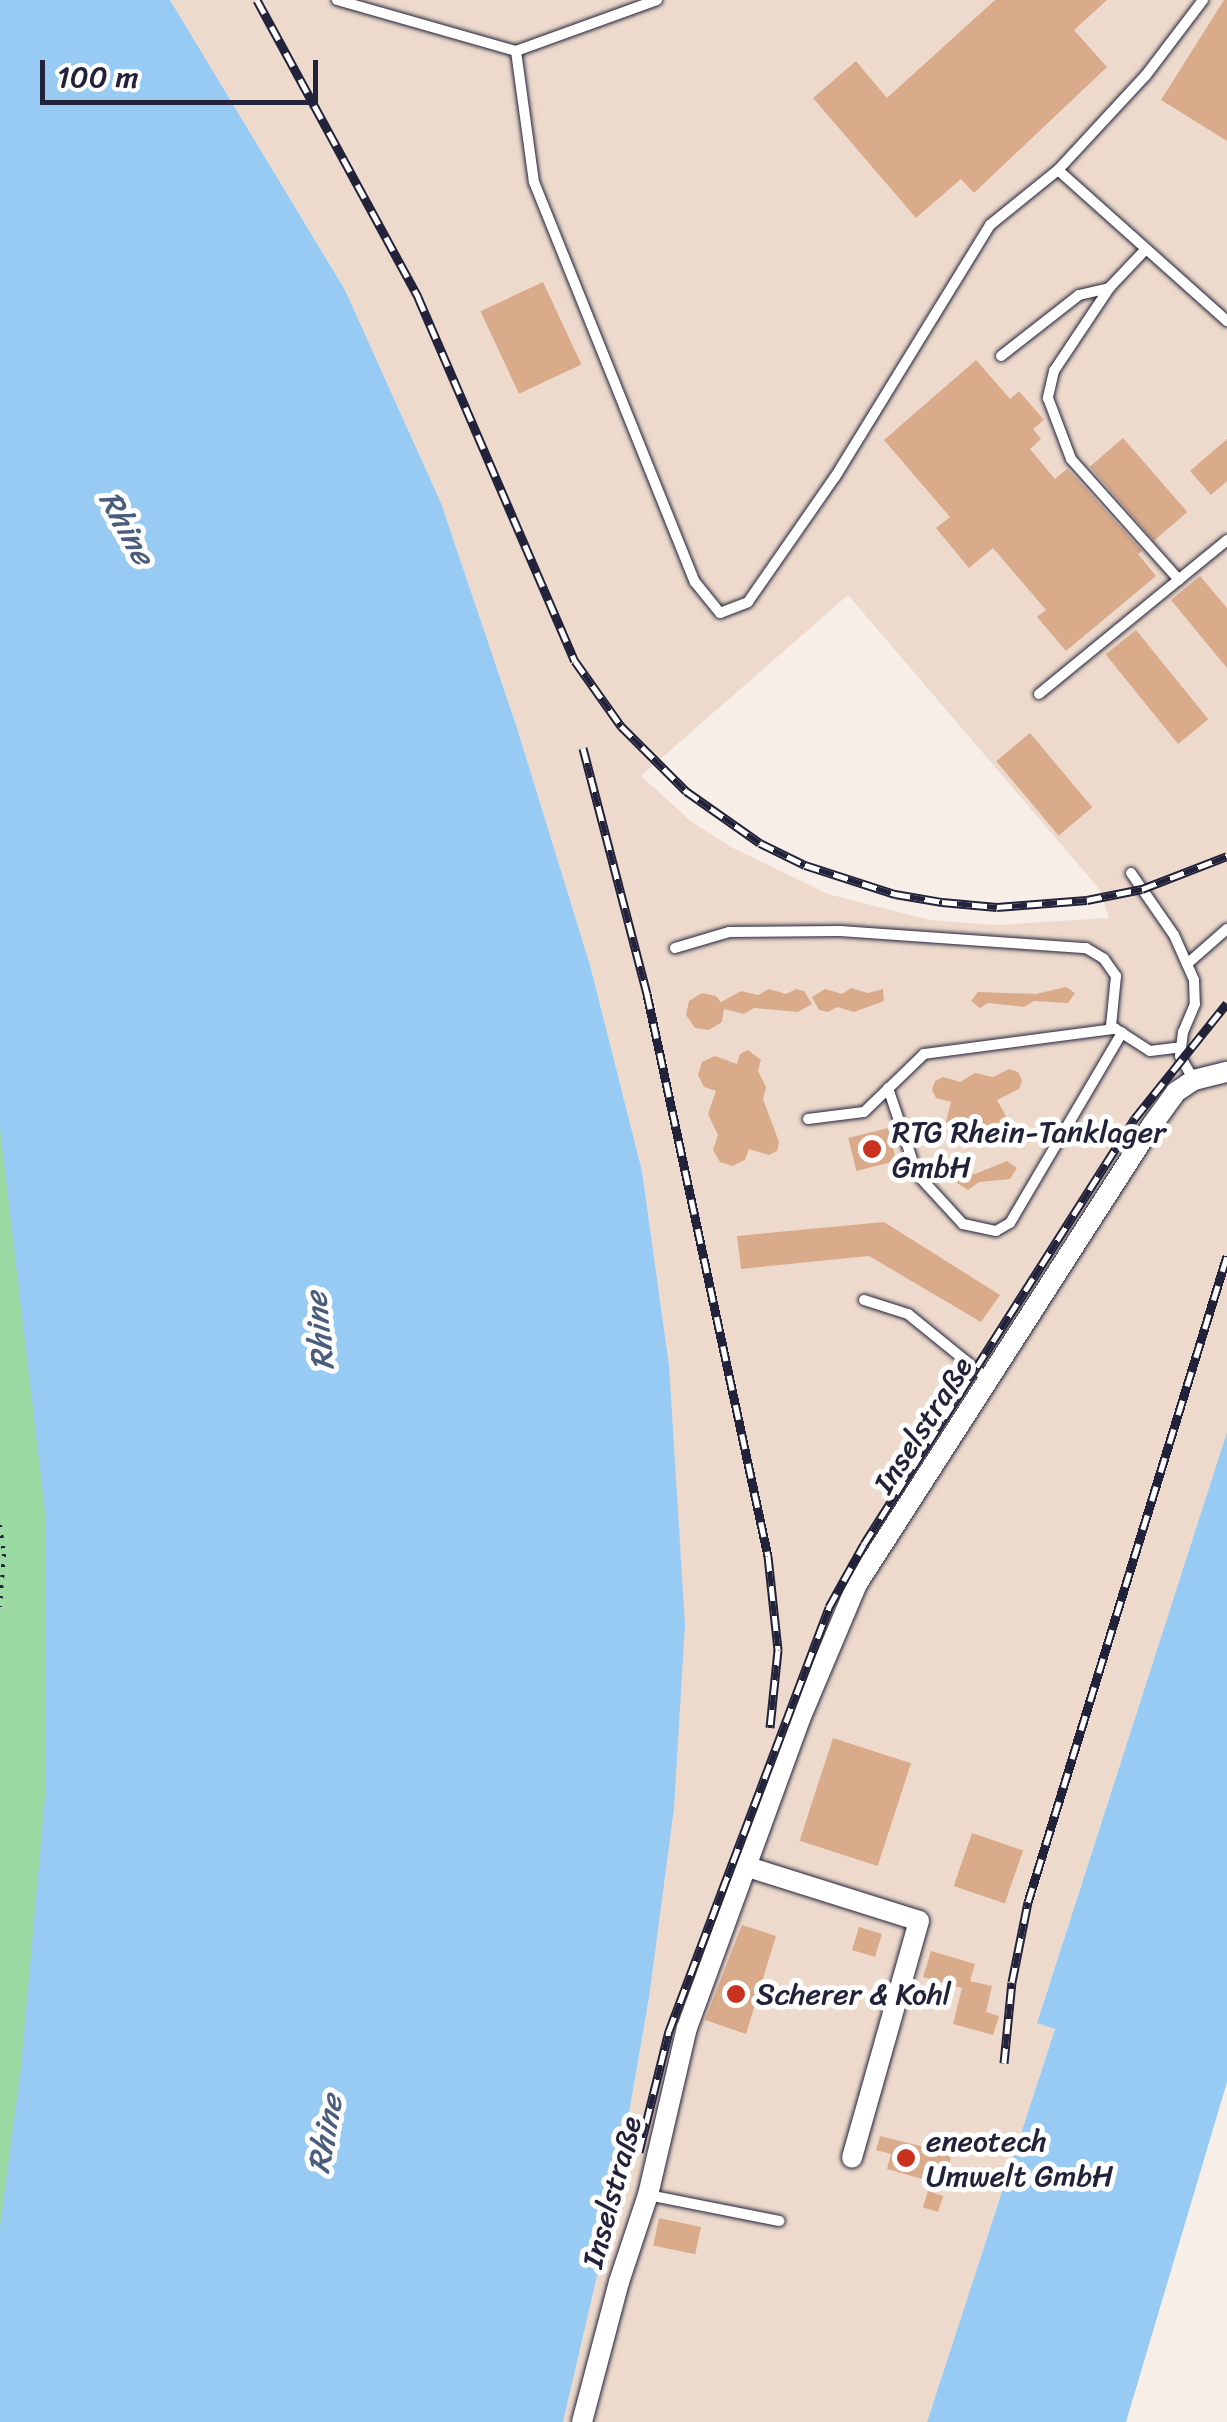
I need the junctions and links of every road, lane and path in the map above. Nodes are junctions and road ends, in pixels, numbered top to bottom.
1 (337, 0) edge
2 (657, 0) edge
3 (1204, 0) edge
4 (516, 52) junction
5 (1058, 170) junction
6 (1146, 249) junction
7 (1110, 287) junction
8 (1227, 322) edge
9 (1001, 356) dead end
10 (1227, 540) edge
11 (1179, 580) junction
12 (1039, 694) dead end
13 (1132, 873) dead end
14 (1227, 930) edge
15 (676, 948) dead end
16 (1187, 964) junction
17 (1118, 1031) junction
18 (1181, 1047) junction
19 (1227, 1072) edge
20 (1194, 1080) junction
21 (888, 1088) junction
22 (808, 1119) dead end
23 (864, 1300) dead end
24 (988, 1379) junction
25 (0, 1525) edge
26 (0, 1607) edge
27 (748, 1867) junction
28 (852, 2158) dead end
29 (648, 2195) junction
30 (779, 2220) dead end
31 (582, 2422) edge

1 - 4 lane
2 - 4 lane
3 - 5 lane
4 - 5 lane
5 - 6 lane
6 - 7 lane
6 - 8 lane
7 - 9 lane
7 - 11 lane
10 - 11 lane
11 - 12 lane
13 - 16 lane
14 - 16 lane
15 - 17 lane
16 - 18 lane
17 - 18 lane
17 - 21 lane
17 - 21 lane
18 - 20 lane
19 - 20 street
20 - 24 street, Inselstraße
21 - 22 lane
23 - 24 lane
24 - 27 street, Inselstraße
25 - 26 path
27 - 28 street
27 - 29 street, Inselstraße
29 - 30 lane
29 - 31 street, Inselstraße

